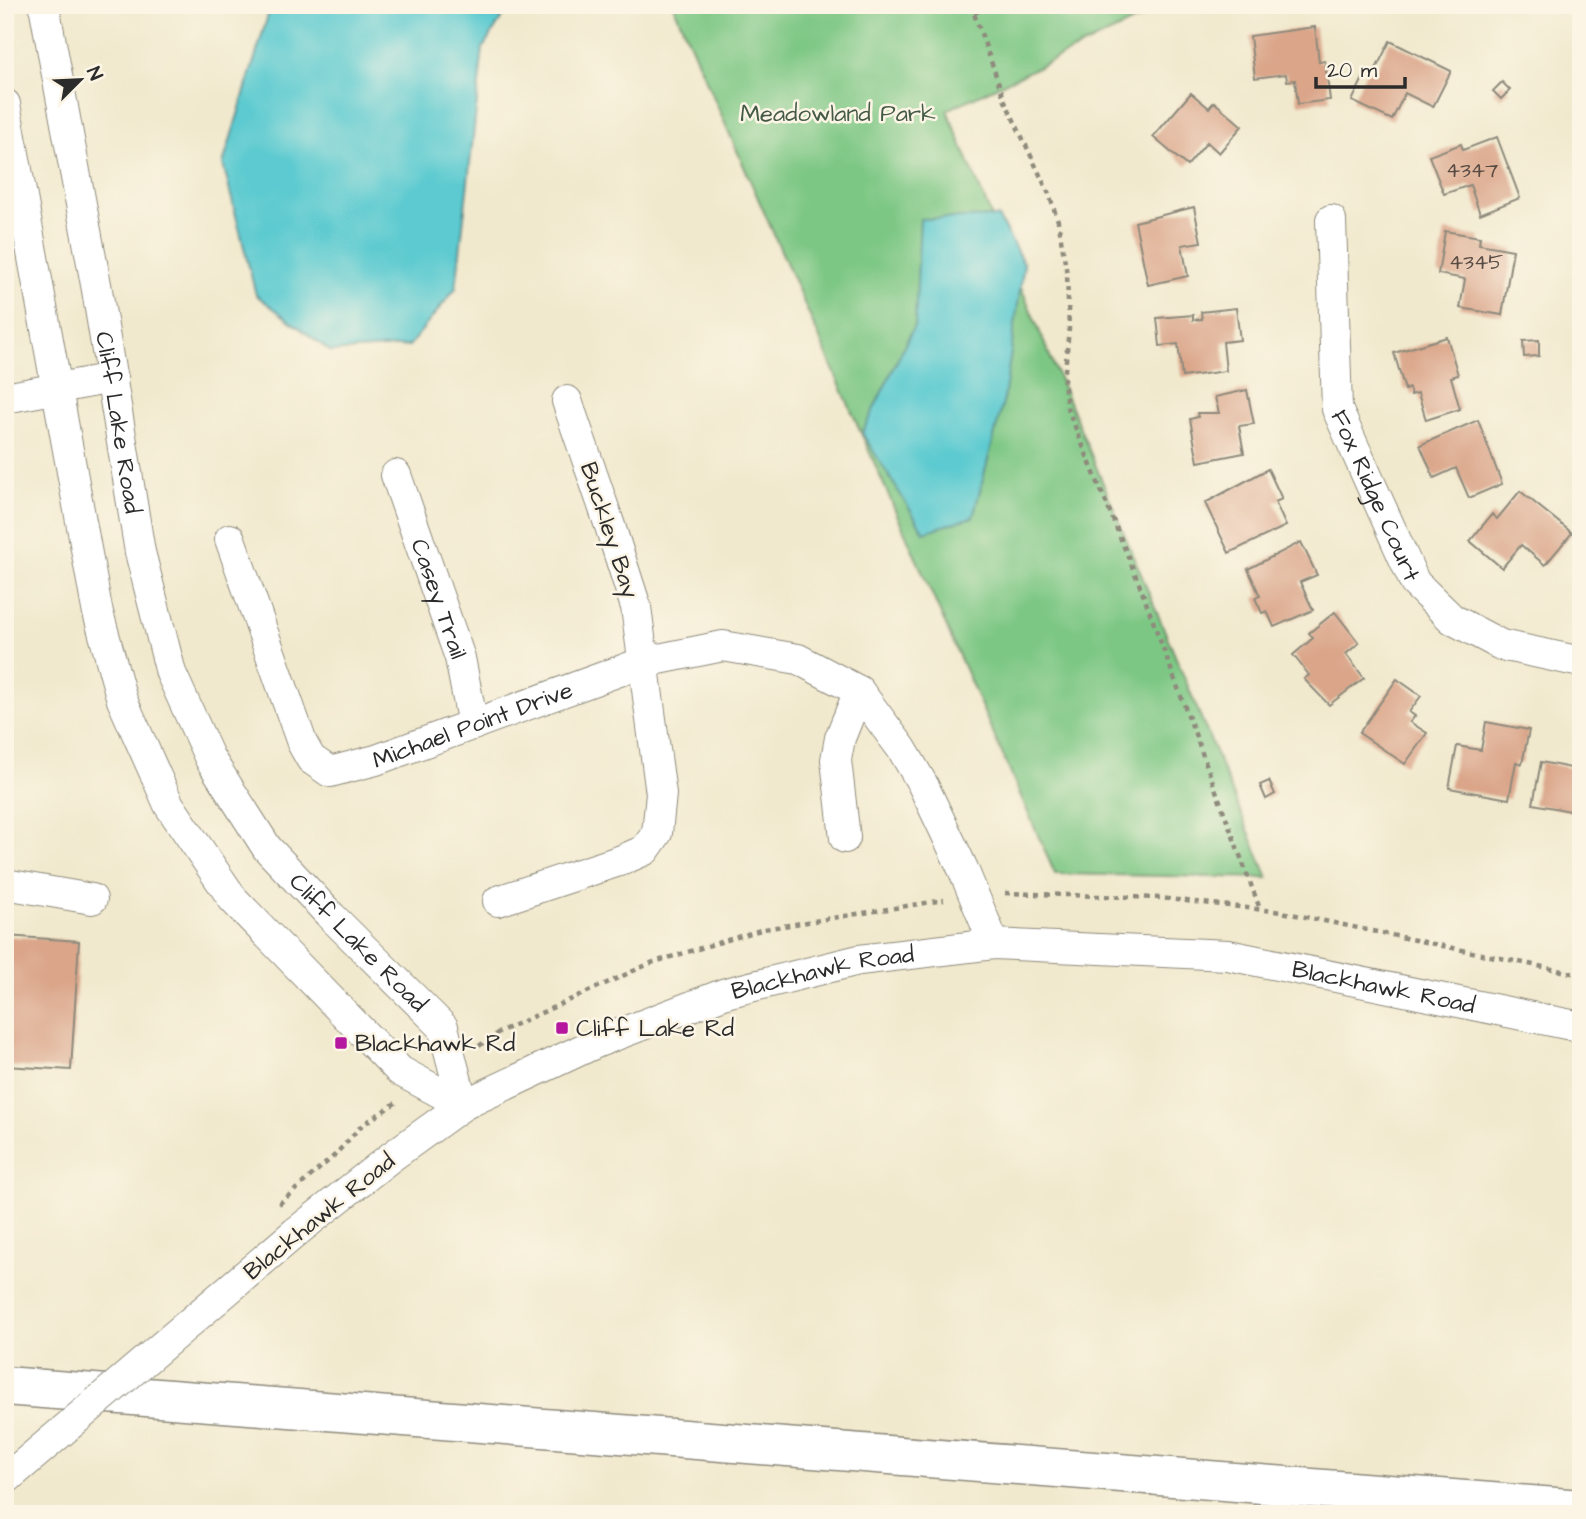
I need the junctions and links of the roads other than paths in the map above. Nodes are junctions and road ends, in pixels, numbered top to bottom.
1 (44, 5) edge
2 (5, 104) edge
3 (1331, 220) dead end
4 (112, 378) junction
5 (57, 388) junction
6 (5, 398) edge
7 (567, 401) dead end
8 (396, 475) dead end
9 (230, 539) dead end
10 (644, 662) junction
11 (1581, 662) edge
12 (859, 691) junction
13 (473, 725) junction
14 (845, 838) dead end
15 (5, 884) edge
16 (92, 899) dead end
17 (498, 901) dead end
18 (994, 944) junction
19 (1581, 1027) edge
20 (463, 1105) junction
21 (5, 1387) edge
22 (5, 1480) edge
23 (1581, 1509) edge

1 - 4 street, Cliff Lake Road
2 - 5 street
3 - 11 street, Fox Ridge Court
4 - 5 street
4 - 20 street, Cliff Lake Road
5 - 6 street
5 - 20 street
7 - 10 street, Buckley Bay
8 - 13 street, Casey Trail
9 - 13 street, Michael Point Drive
10 - 12 street, Michael Point Drive
10 - 13 street, Michael Point Drive
10 - 17 street, Buckley Bay
12 - 14 street
12 - 18 street, Michael Point Drive
15 - 16 street
18 - 19 street, Blackhawk Road
18 - 20 street, Blackhawk Road
20 - 22 street, Blackhawk Road, bridge
21 - 23 highway

